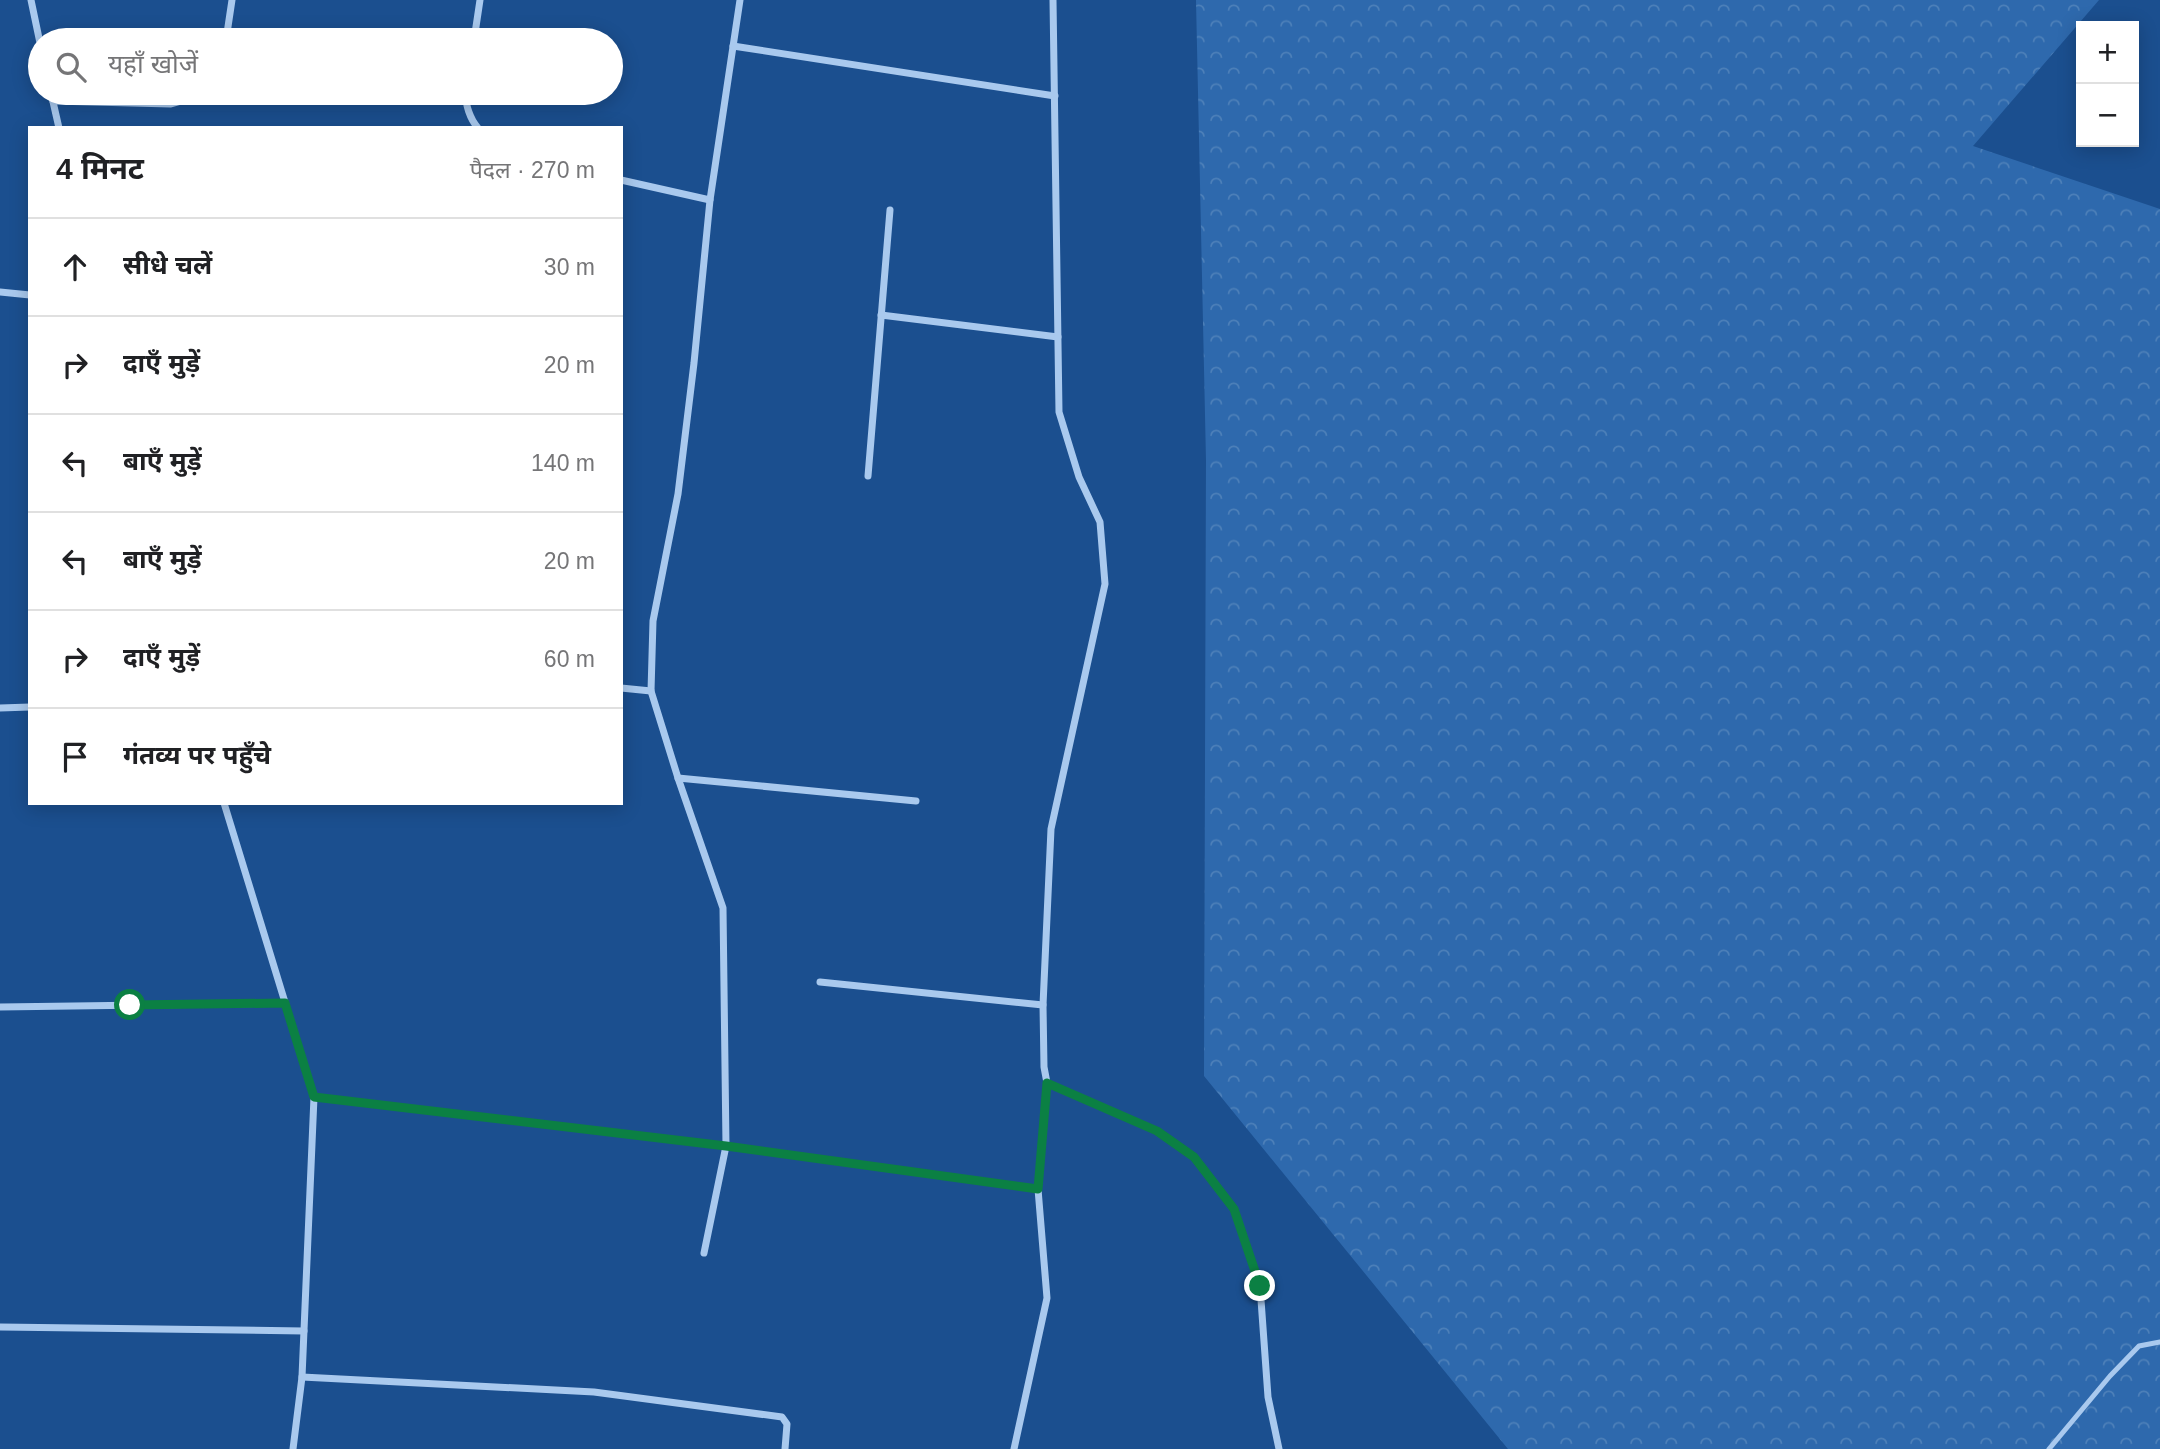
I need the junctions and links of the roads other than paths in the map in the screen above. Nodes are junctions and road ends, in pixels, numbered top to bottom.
1 (31, 0) edge
2 (232, 0) edge
3 (480, 0) edge
4 (740, 0) edge
5 (1053, 0) edge
6 (37, 28) edge
7 (228, 28) edge
8 (476, 28) edge
9 (733, 46) junction
10 (1055, 96) junction
11 (54, 105) edge
12 (467, 105) edge
13 (59, 126) edge
14 (476, 126) edge
15 (623, 180) edge
16 (710, 200) junction
17 (890, 210) dead end
18 (0, 292) edge
19 (28, 295) edge
20 (881, 315) junction
21 (1058, 337) junction
22 (868, 476) dead end
23 (623, 688) edge
24 (651, 691) junction
25 (28, 707) edge
26 (0, 708) edge
27 (678, 778) junction
28 (916, 801) dead end
29 (225, 805) edge
30 (820, 982) dead end
31 (285, 1003) junction
32 (1043, 1005) junction
33 (0, 1007) edge
34 (1047, 1083) junction
35 (314, 1097) junction
36 (726, 1146) junction
37 (1038, 1189) junction
38 (705, 1253) dead end
39 (0, 1327) edge
40 (304, 1331) junction
41 (2160, 1342) edge
42 (302, 1377) junction
43 (293, 1449) edge
44 (785, 1449) edge
45 (1014, 1449) edge
46 (1279, 1449) edge
47 (2049, 1449) edge

1 - 6 street
2 - 7 street
3 - 8 street
4 - 9 street
5 - 10 street
9 - 10 street
9 - 16 street
10 - 21 street
11 - 13 street
12 - 14 street
15 - 16 street
16 - 24 street
17 - 20 street
18 - 19 street
20 - 21 street
20 - 22 street
21 - 32 street
23 - 24 street
24 - 27 street
25 - 26 street
27 - 28 street
27 - 36 street
29 - 31 street
30 - 32 street
31 - 33 street
31 - 35 street
32 - 34 street
34 - 37 street
34 - 46 street
35 - 36 street
35 - 40 street
36 - 37 street
36 - 38 street
37 - 45 street
39 - 40 street
40 - 42 street
41 - 47 lane
42 - 43 street
42 - 44 street

